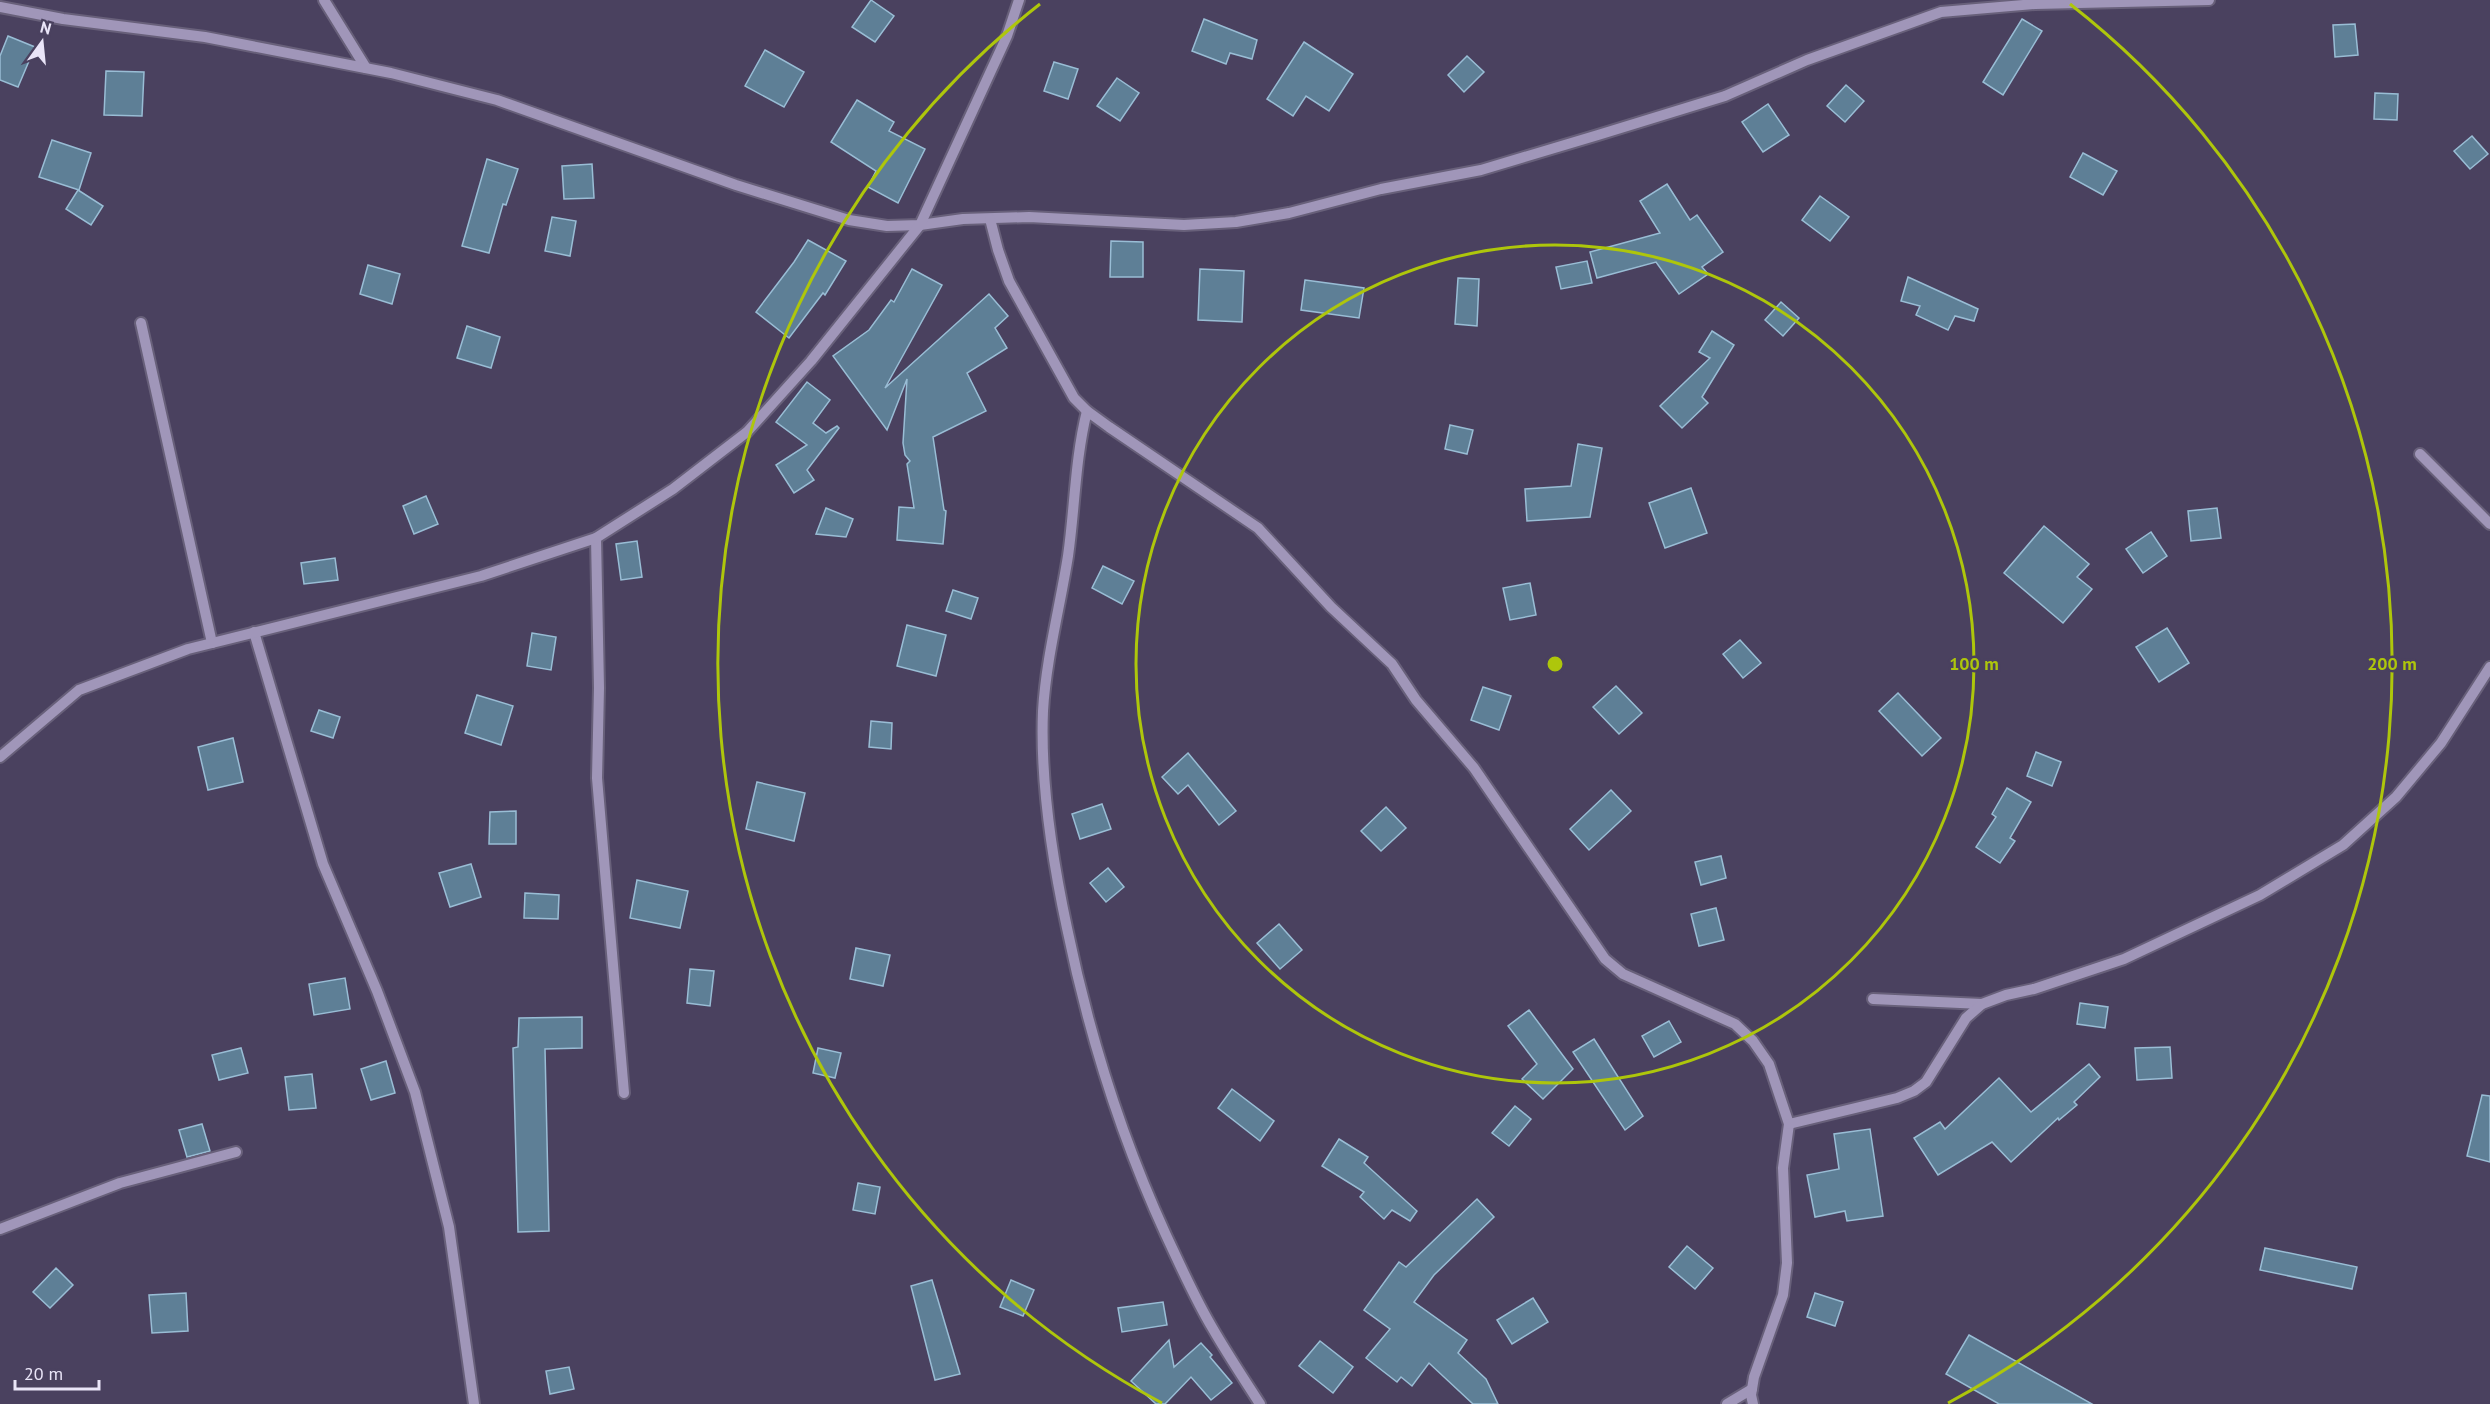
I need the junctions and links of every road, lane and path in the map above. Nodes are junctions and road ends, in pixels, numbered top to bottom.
1 (324, 0) edge
2 (1019, 0) edge
3 (2209, 0) edge
4 (1984, 4) edge
5 (0, 7) edge
6 (366, 68) junction
7 (990, 219) junction
8 (920, 225) junction
9 (141, 323) dead end
10 (1087, 411) junction
11 (2420, 454) dead end
12 (2490, 524) edge
13 (596, 538) junction
14 (254, 632) junction
15 (212, 643) junction
16 (2490, 668) edge
17 (0, 758) edge
18 (1873, 999) dead end
19 (1982, 1004) junction
20 (624, 1093) dead end
21 (1789, 1124) junction
22 (236, 1152) dead end
23 (0, 1229) edge
24 (1752, 1389) junction
25 (474, 1404) edge
26 (1260, 1404) edge
27 (1727, 1404) edge
28 (1753, 1404) edge

1 - 6 street
2 - 8 street
3 - 4 street
4 - 7 street
5 - 6 street
6 - 8 street
7 - 8 street
7 - 10 street
8 - 13 street
9 - 15 street
10 - 21 street
10 - 26 street
11 - 12 street
13 - 14 street
13 - 20 street
14 - 15 street
14 - 25 street
15 - 17 street
16 - 19 street
18 - 19 street
19 - 21 street
21 - 24 street
22 - 23 street
24 - 27 street
24 - 28 street

